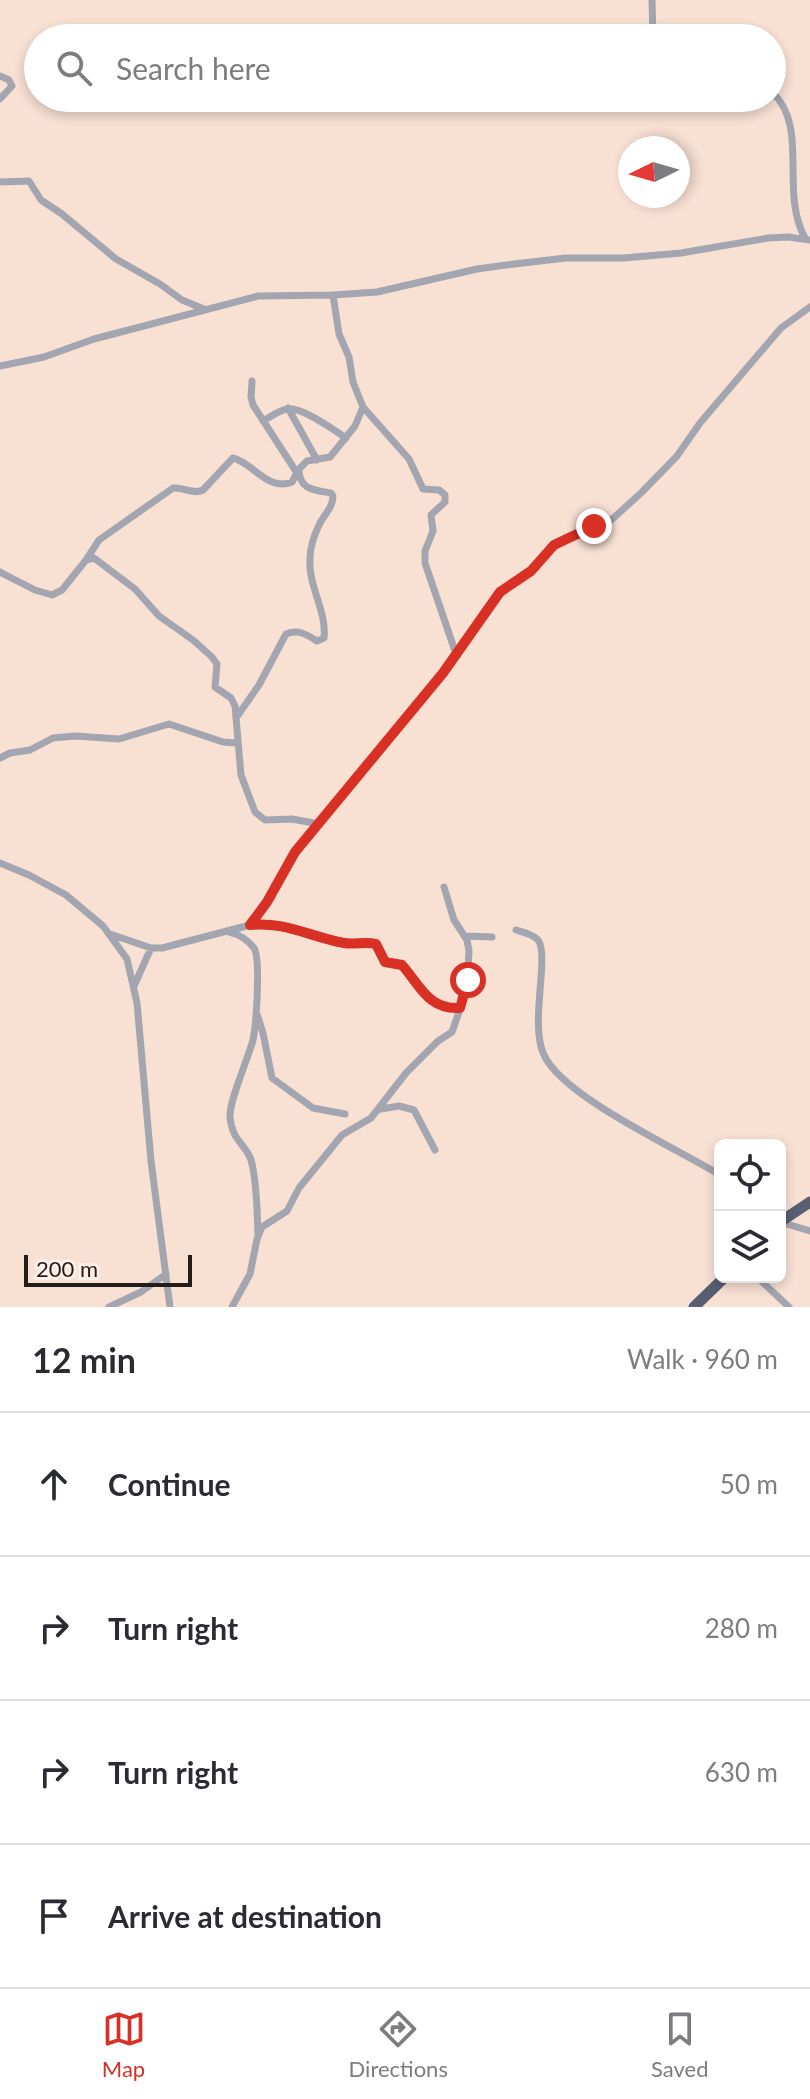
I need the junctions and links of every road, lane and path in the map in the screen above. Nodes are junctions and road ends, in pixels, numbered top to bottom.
1 (652, 0) edge
2 (653, 24) edge
3 (0, 76) edge
4 (0, 99) edge
5 (786, 104) edge
6 (0, 182) edge
7 (807, 239) edge
8 (333, 295) junction
9 (810, 307) edge
10 (206, 309) junction
11 (0, 366) edge
12 (252, 381) dead end
13 (363, 407) junction
14 (288, 408) junction
15 (263, 421) junction
16 (346, 438) junction
17 (317, 460) junction
18 (298, 471) junction
19 (86, 560) junction
20 (0, 572) edge
21 (456, 654) junction
22 (236, 718) junction
23 (236, 743) junction
24 (0, 758) edge
25 (319, 824) junction
26 (0, 863) edge
27 (444, 887) dead end
28 (250, 925) junction
29 (516, 930) dead end
30 (226, 932) junction
31 (110, 934) junction
32 (464, 936) junction
33 (492, 937) dead end
34 (151, 948) junction
35 (134, 986) junction
36 (460, 1008) junction
37 (256, 1012) junction
38 (379, 1109) junction
39 (345, 1114) dead end
40 (435, 1150) dead end
41 (714, 1172) edge
42 (810, 1202) edge
43 (786, 1216) edge
44 (786, 1220) edge
45 (810, 1231) edge
46 (258, 1234) junction
47 (166, 1274) junction
48 (719, 1283) edge
49 (763, 1283) edge
50 (109, 1307) edge
51 (170, 1307) edge
52 (232, 1307) edge
53 (694, 1307) edge
54 (789, 1307) edge

1 - 2 street
3 - 4 street
5 - 7 street
6 - 10 street
7 - 8 street
8 - 10 street
8 - 13 street
9 - 21 street
10 - 11 street
12 - 15 street
13 - 16 street
13 - 21 street
14 - 15 street
14 - 16 street
14 - 17 street
15 - 18 street
16 - 17 street
17 - 18 street
18 - 19 street
18 - 22 street
19 - 20 street
19 - 22 street
21 - 25 street
22 - 23 street
23 - 24 street
23 - 25 street
25 - 28 street
26 - 31 street
27 - 32 street
28 - 30 street
28 - 36 street
29 - 41 street
30 - 34 street
30 - 37 street
31 - 34 street
31 - 35 street
32 - 33 street
32 - 36 street
34 - 35 street
35 - 47 street
36 - 38 street
37 - 39 street
37 - 46 street
38 - 40 street
38 - 46 street
42 - 43 highway
44 - 45 street
46 - 52 street
47 - 50 street
47 - 51 street
48 - 53 highway
49 - 54 street

